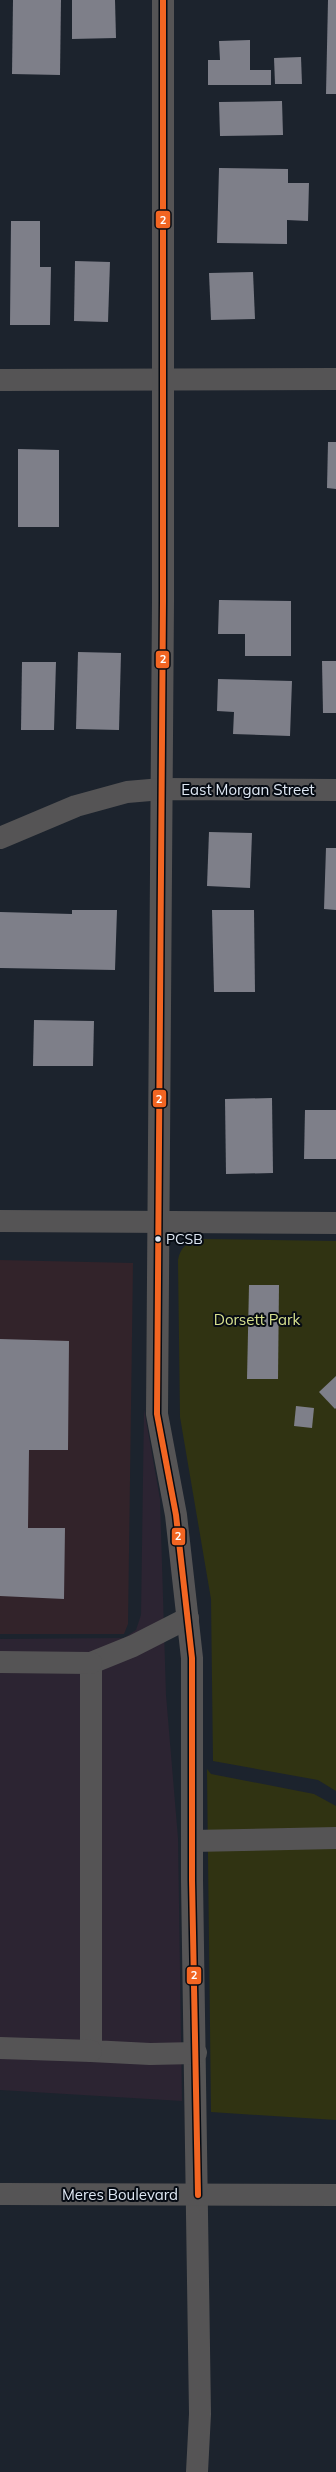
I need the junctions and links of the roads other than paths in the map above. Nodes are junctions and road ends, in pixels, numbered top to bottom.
1 (163, 0) edge
2 (336, 379) edge
3 (0, 380) edge
4 (163, 380) junction
5 (162, 789) junction
6 (336, 790) edge
7 (0, 838) edge
8 (0, 1221) edge
9 (158, 1221) junction
10 (336, 1223) edge
11 (188, 1618) junction
12 (0, 1662) edge
13 (91, 1663) junction
14 (336, 1838) edge
15 (192, 1841) junction
16 (0, 2048) edge
17 (91, 2051) junction
18 (196, 2053) junction
19 (0, 2194) edge
20 (336, 2194) edge
21 (198, 2195) junction
22 (197, 2472) edge

1 - 4 street
2 - 4 street
3 - 4 street
4 - 5 street
5 - 6 street, East Morgan Street
5 - 7 street, East Morgan Street
5 - 9 street
8 - 9 street
9 - 10 street
9 - 11 street
11 - 13 street
11 - 15 street
12 - 13 street
13 - 17 street
14 - 15 street
15 - 18 street
16 - 17 street
17 - 18 street
18 - 21 street
19 - 21 street, Meres Boulevard
20 - 21 street, Meres Boulevard
21 - 22 street

